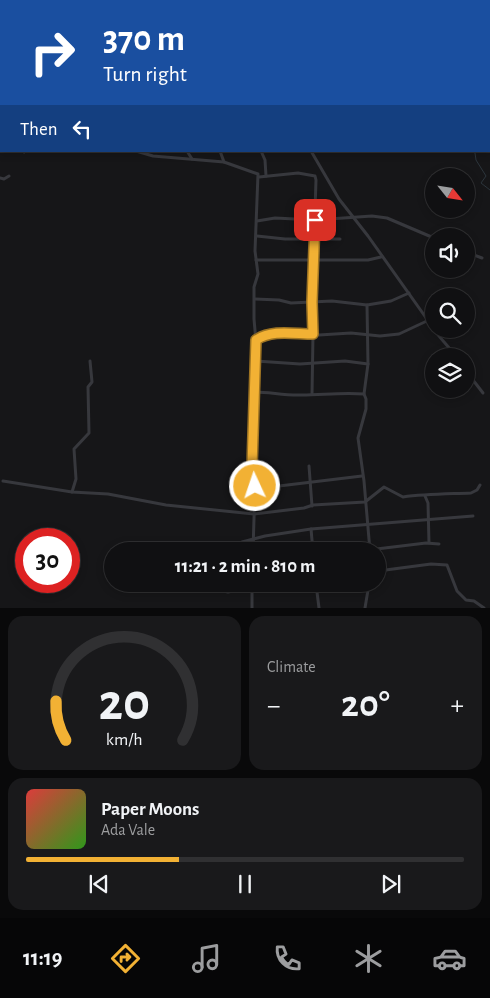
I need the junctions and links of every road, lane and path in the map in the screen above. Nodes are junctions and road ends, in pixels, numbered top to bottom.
1 (139, 152) edge
2 (150, 152) edge
3 (188, 152) edge
4 (220, 152) edge
5 (261, 152) edge
6 (312, 152) edge
7 (153, 156) junction
8 (192, 159) junction
9 (224, 162) junction
10 (324, 175) junction
11 (9, 176) dead end
12 (266, 176) junction
13 (259, 177) junction
14 (0, 178) edge
15 (316, 178) junction
16 (354, 218) junction
17 (315, 220) junction
18 (258, 221) junction
19 (425, 234) edge
20 (257, 236) junction
21 (314, 239) junction
22 (340, 239) dead end
23 (475, 255) edge
24 (381, 257) junction
25 (482, 258) dead end
26 (314, 259) junction
27 (256, 260) junction
28 (409, 293) junction
29 (255, 299) junction
30 (312, 302) junction
31 (367, 305) junction
32 (425, 315) edge
33 (425, 322) edge
34 (313, 334) junction
35 (368, 334) junction
36 (439, 338) edge
37 (256, 340) junction
38 (450, 348) edge
39 (90, 361) dead end
40 (256, 361) junction
41 (313, 362) junction
42 (368, 364) junction
43 (475, 384) edge
44 (255, 392) junction
45 (312, 394) junction
46 (364, 394) junction
47 (482, 394) dead end
48 (309, 466) dead end
49 (362, 476) junction
50 (3, 481) dead end
51 (310, 481) junction
52 (480, 485) dead end
53 (255, 486) junction
54 (72, 492) junction
55 (425, 496) junction
56 (365, 502) junction
57 (312, 506) junction
58 (254, 514) junction
59 (473, 516) dead end
60 (428, 520) junction
61 (368, 526) junction
62 (311, 529) junction
63 (253, 540) junction
64 (242, 542) edge
65 (312, 542) edge
66 (369, 542) edge
67 (429, 543) junction
68 (439, 544) dead end
69 (386, 549) edge
70 (386, 570) edge
71 (252, 592) edge
72 (317, 592) edge
73 (368, 592) edge
74 (252, 608) edge
75 (319, 608) edge
76 (365, 608) edge
77 (484, 608) edge

1 - 7 street
2 - 7 street
3 - 8 street
4 - 9 street
5 - 12 street
6 - 10 street
7 - 8 street
8 - 9 street
9 - 13 street
10 - 15 street
10 - 16 street
11 - 14 street
12 - 13 street
12 - 15 street
13 - 18 street
15 - 17 street
16 - 17 street
16 - 19 street
16 - 24 street
17 - 18 street
17 - 21 street
18 - 20 street
20 - 21 street
20 - 27 street
21 - 22 street
21 - 26 street
23 - 25 street
24 - 26 street
24 - 28 street
26 - 27 street
26 - 30 street
27 - 29 street
28 - 31 street
28 - 32 street
29 - 30 street
29 - 37 street
30 - 31 street
30 - 34 street
31 - 35 street
33 - 35 street
34 - 35 street
34 - 37 street
34 - 41 street
35 - 42 street
36 - 38 street
37 - 40 street
39 - 54 street
40 - 41 street
40 - 44 street
41 - 42 street
41 - 45 street
42 - 46 street
43 - 47 street
44 - 45 street
44 - 53 street
45 - 46 street
46 - 49 street
48 - 51 street
49 - 51 street
49 - 56 street
50 - 54 street
51 - 53 street
51 - 57 street
52 - 55 street
53 - 58 street
54 - 58 street
55 - 56 street
55 - 60 street
56 - 57 street
56 - 61 street
57 - 58 street
58 - 63 street
59 - 60 street
60 - 61 street
60 - 67 street
61 - 62 street
61 - 66 street
62 - 63 street
62 - 65 street
63 - 64 street
67 - 68 street
67 - 69 street
70 - 77 street
71 - 74 street
72 - 75 street
73 - 76 street

